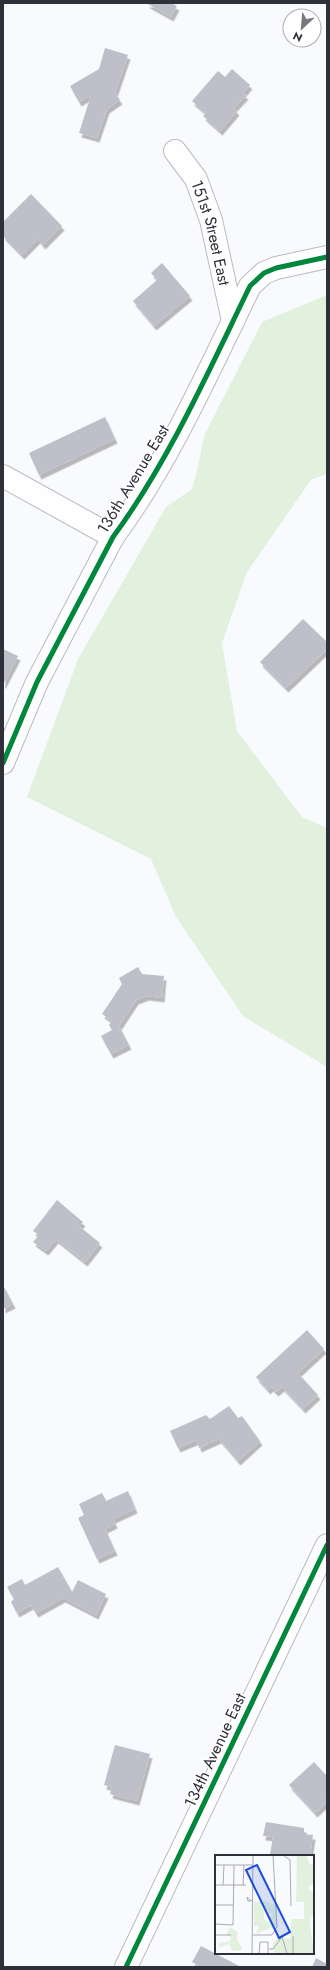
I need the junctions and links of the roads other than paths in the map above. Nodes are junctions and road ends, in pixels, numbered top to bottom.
1 (175, 151) dead end
2 (327, 257) edge
3 (233, 321) junction
4 (3, 476) edge
5 (113, 537) junction
6 (3, 762) edge
7 (327, 1545) edge
8 (126, 1967) edge

1 - 3 street, 151st Street East
2 - 3 street, 136th Avenue East
3 - 5 street, 136th Avenue East
4 - 5 street
5 - 6 street, 136th Avenue East
7 - 8 street, 134th Avenue East

